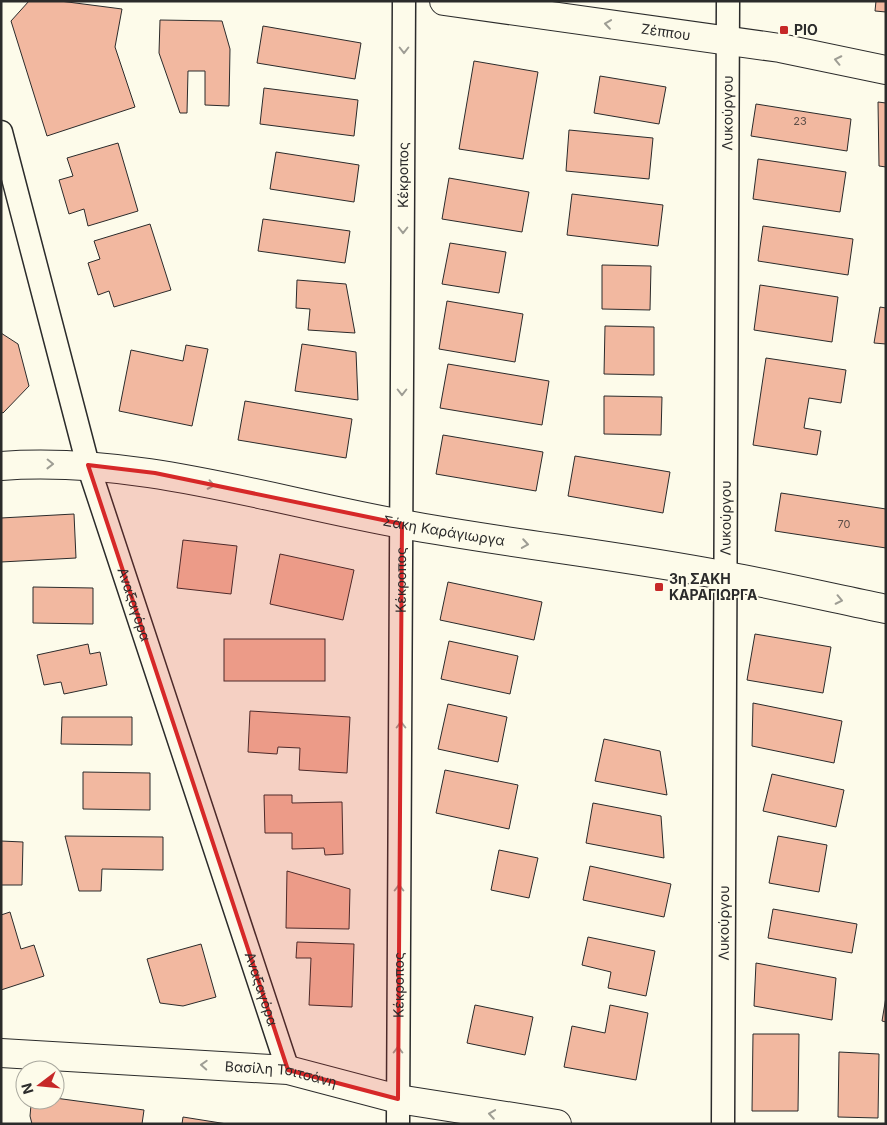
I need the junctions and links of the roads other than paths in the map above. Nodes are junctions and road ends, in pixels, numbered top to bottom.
1 (404, 1) edge
2 (444, 1) edge
3 (728, 1) edge
4 (728, 41) junction
5 (886, 70) edge
6 (1, 132) edge
7 (88, 465) junction
8 (1, 466) edge
9 (402, 524) junction
10 (726, 576) junction
11 (886, 609) edge
12 (1, 1053) edge
13 (288, 1070) junction
14 (398, 1111) edge
15 (557, 1124) edge
16 (723, 1124) edge

1 -> 9 street, Κέκροπος
4 -> 2 street, Ζέππου
3 - 4 street, Λυκούργου
5 -> 4 street, Ζέππου
4 - 10 street, Λυκούργου
6 - 7 street, Αναξαγόρα
8 -> 7 street, Σάκη Καράγιωργα
7 -> 9 street, Σάκη Καράγιωργα
7 - 13 street, Αναξαγόρα
9 -> 10 street, Σάκη Καράγιωργα
14 -> 9 street, Κέκροπος
10 -> 11 street, Σάκη Καράγιωργα
10 - 16 street, Λυκούργου
13 -> 12 street, Βασίλη Τσιτσάνη
13 - 14 street, Βασίλη Τσιτσάνη
15 -> 14 street, Βασίλη Τσιτσάνη

